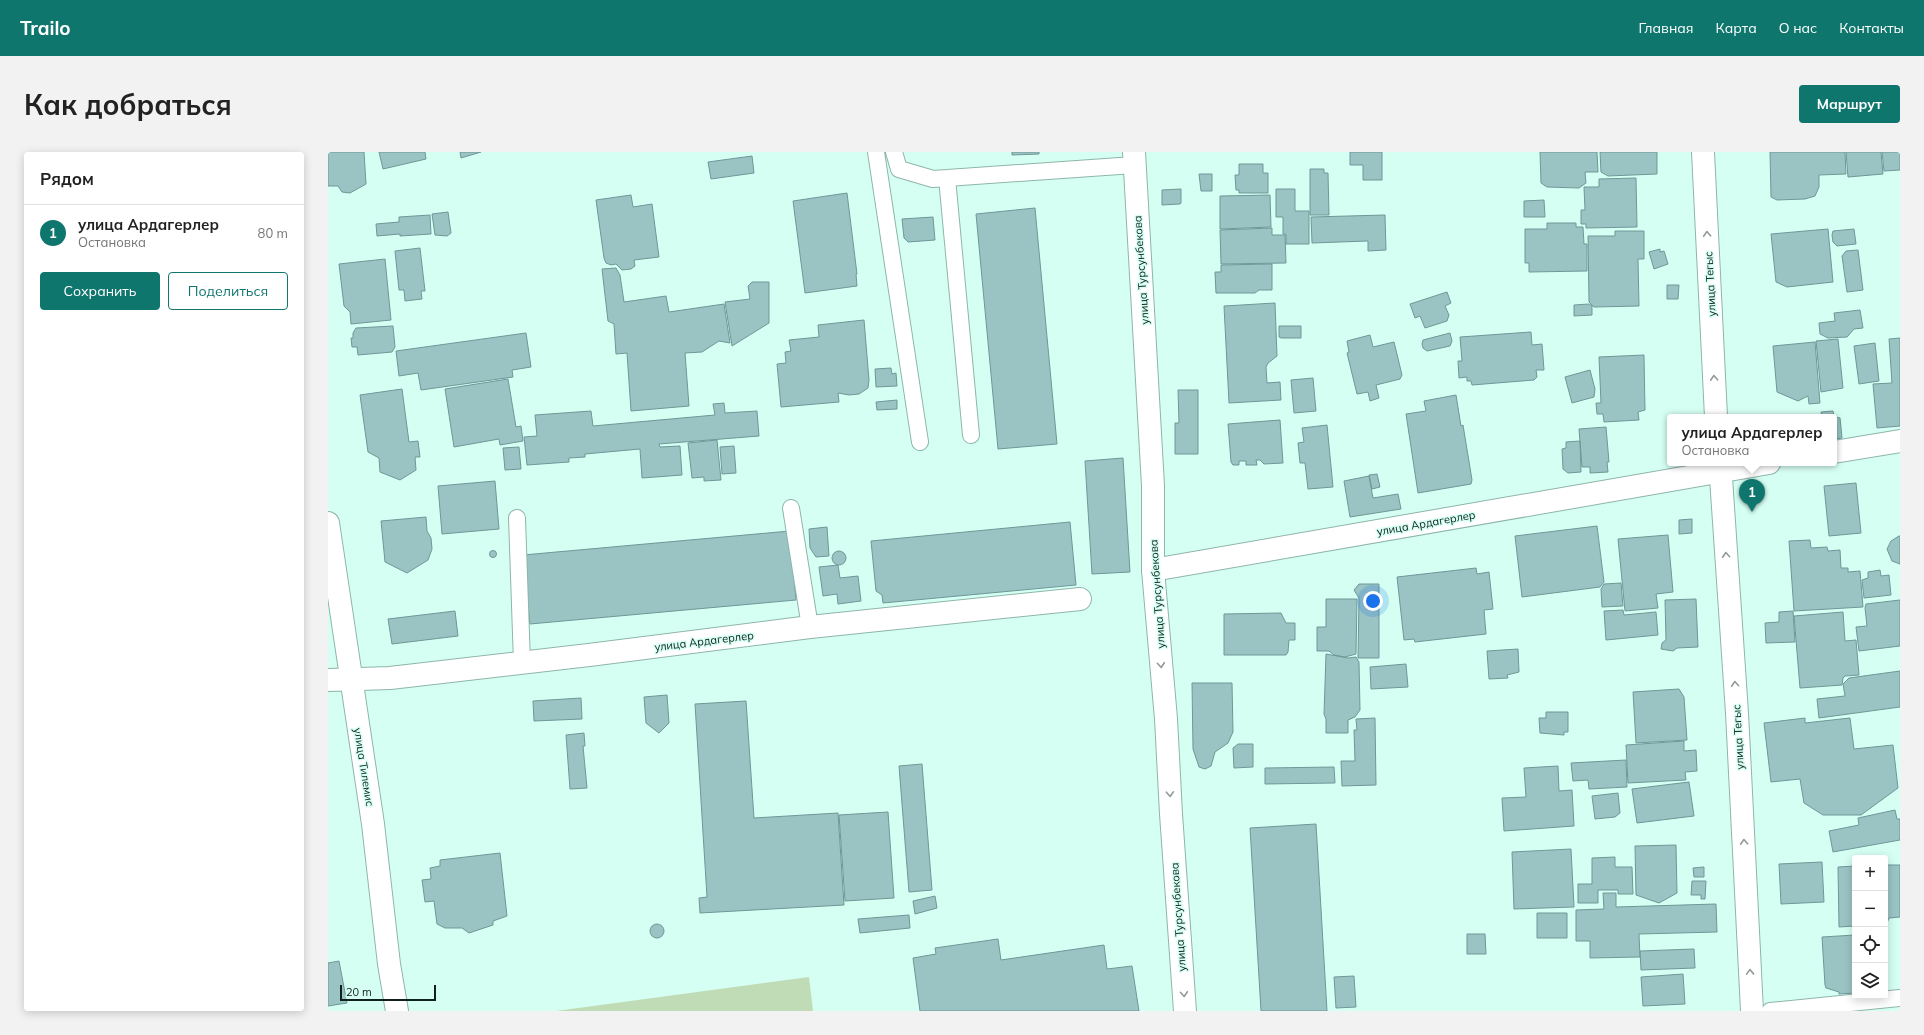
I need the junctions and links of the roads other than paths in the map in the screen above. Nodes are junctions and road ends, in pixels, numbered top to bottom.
1 (876, 152) edge
2 (894, 152) edge
3 (1703, 152) edge
4 (1134, 158) edge
5 (948, 178) junction
6 (1716, 414) edge
7 (971, 434) dead end
8 (1900, 441) edge
9 (920, 442) dead end
10 (1837, 452) edge
11 (1732, 466) edge
12 (1720, 467) edge
13 (791, 508) dead end
14 (517, 518) dead end
15 (328, 523) edge
16 (1153, 570) junction
17 (1080, 599) dead end
18 (810, 627) junction
19 (522, 663) junction
20 (350, 679) junction
21 (328, 680) edge
22 (1900, 998) edge
23 (397, 1011) edge
24 (1185, 1011) edge
25 (1752, 1011) edge
26 (1770, 1011) edge

1 - 9 lane
2 - 5 lane
6 -> 3 street, улица Тегыс
4 - 5 lane
4 - 16 street, улица Турсунбекова
5 - 7 lane
8 - 10 street
11 - 12 street, улица Ардагерлер
12 - 16 street, улица Ардагерлер
25 -> 12 street, улица Тегыс
13 - 18 lane
14 - 19 lane
15 - 20 street, улица Тилемис
16 -> 24 street, улица Турсунбекова
17 - 18 street, улица Ардагерлер
18 - 19 street, улица Ардагерлер
19 - 20 street, улица Ардагерлер
20 - 21 street, улица Ардагерлер
20 - 23 street, улица Тилемис
22 - 26 lane

